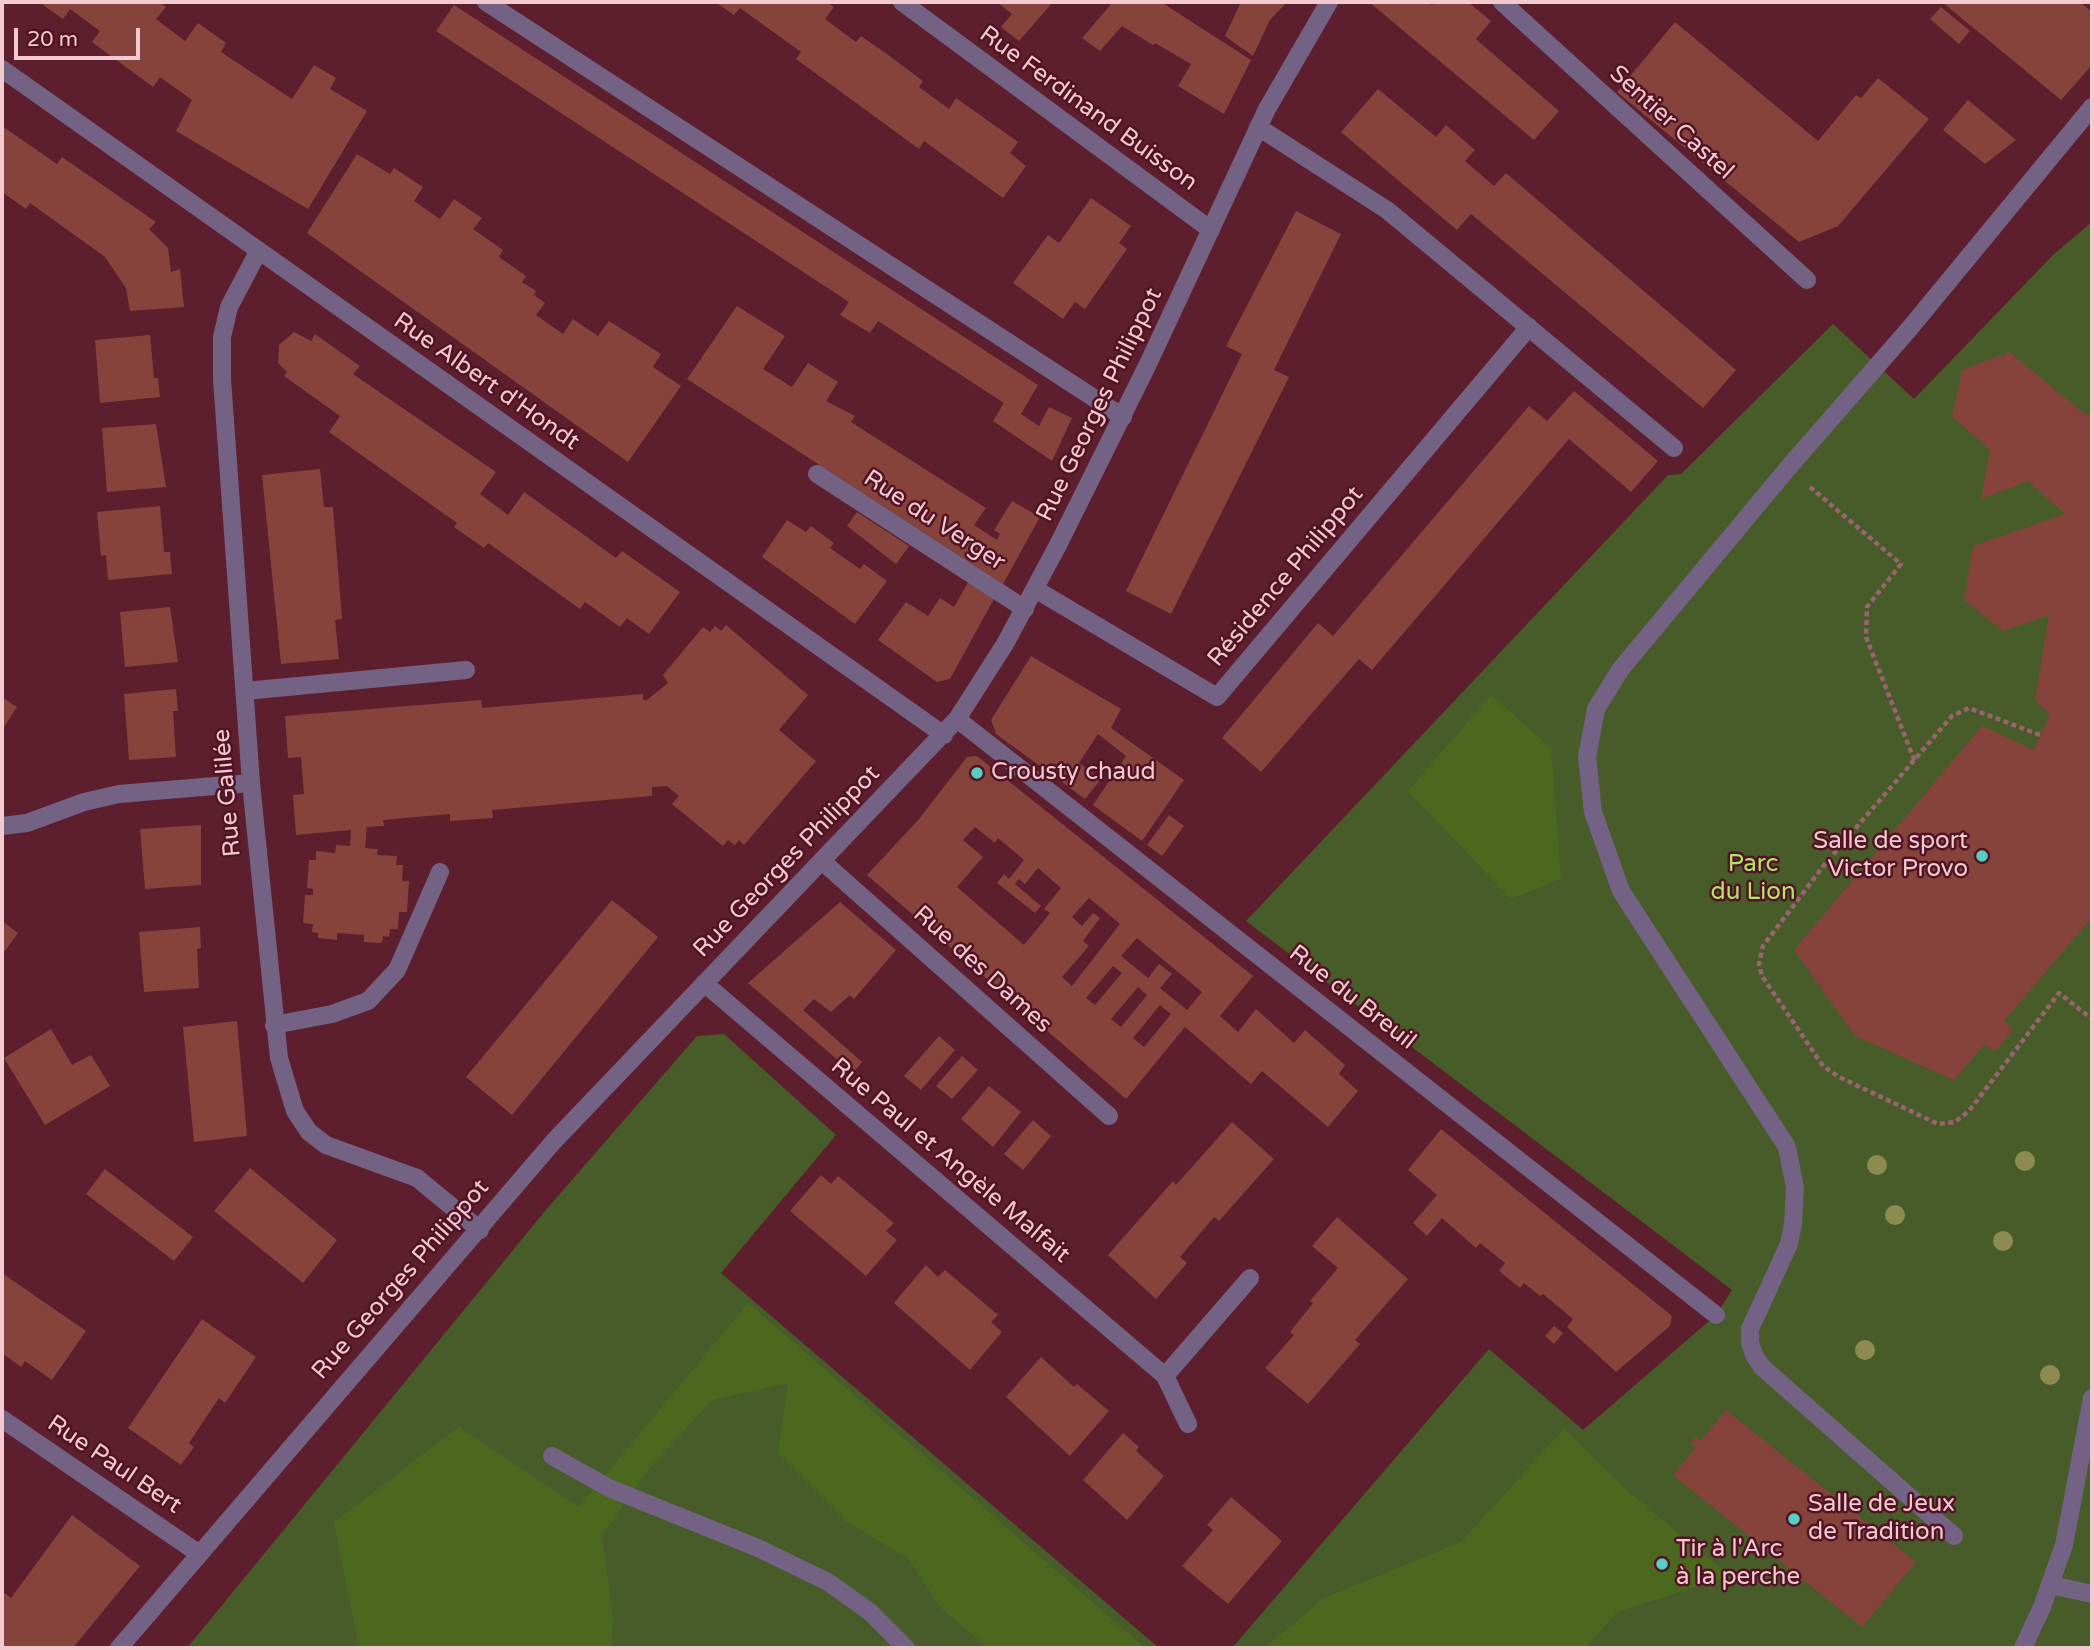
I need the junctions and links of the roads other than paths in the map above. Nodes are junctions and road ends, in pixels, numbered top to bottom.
1 (486, 2) edge
2 (902, 2) edge
3 (1329, 2) edge
4 (1502, 2) edge
5 (2, 69) edge
6 (2092, 107) edge
7 (1258, 127) junction
8 (1211, 230) junction
9 (258, 252) junction
10 (1807, 280) dead end
11 (1528, 327) junction
12 (1123, 416) junction
13 (1674, 449) dead end
14 (817, 474) dead end
15 (1035, 589) junction
16 (1025, 609) junction
17 (466, 670) dead end
18 (245, 691) junction
19 (957, 719) junction
20 (944, 734) junction
21 (251, 783) junction
22 (2, 826) edge
23 (823, 862) junction
24 (440, 872) dead end
25 (704, 983) junction
26 (274, 1025) junction
27 (1109, 1116) dead end
28 (480, 1230) junction
29 (1251, 1278) dead end
30 (1716, 1315) dead end
31 (1165, 1376) junction
32 (2092, 1398) edge
33 (2, 1419) edge
34 (1188, 1424) dead end
35 (552, 1456) dead end
36 (1954, 1536) dead end
37 (198, 1553) junction
38 (2051, 1585) junction
39 (2092, 1594) edge
40 (119, 1648) edge
41 (906, 1648) edge
42 (2023, 1648) edge

1 - 12 street
2 - 8 street, Rue Ferdinand Buisson
3 - 7 street, Rue Georges Philippot
4 - 10 street, Sentier Castel
5 - 9 street, Rue Albert d'Hondt
6 - 36 street
7 - 8 street, Rue Georges Philippot
7 - 11 street
8 - 12 street, Rue Georges Philippot
9 - 18 street, Rue Galilée
9 - 20 street, Rue Albert d'Hondt
11 - 13 street
11 - 15 street, Résidence Philippot
12 - 15 street, Rue Georges Philippot
14 - 16 street, Rue du Verger
15 - 16 street, Rue Georges Philippot
16 - 19 street, Rue Georges Philippot
17 - 18 street
18 - 21 street, Rue Galilée
19 - 20 street, Rue Georges Philippot
19 - 30 street, Rue du Breuil
20 - 23 street, Rue Georges Philippot
21 - 22 street
21 - 26 street, Rue Galilée
23 - 25 street, Rue Georges Philippot
23 - 27 street, Rue des Dames
24 - 26 street
25 - 28 street, Rue Georges Philippot
25 - 31 street, Rue Paul et Angèle Malfait
26 - 28 street, Rue Galilée
28 - 37 street, Rue Georges Philippot
29 - 31 street
31 - 34 street, Rue Paul et Angèle Malfait
32 - 38 street
33 - 37 street, Rue Paul Bert
35 - 41 street
37 - 40 street, Rue Georges Philippot
38 - 39 street
38 - 42 street

